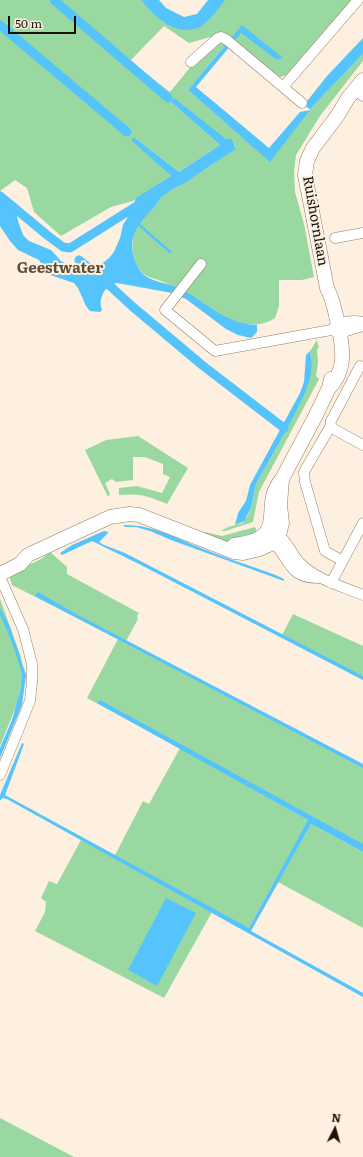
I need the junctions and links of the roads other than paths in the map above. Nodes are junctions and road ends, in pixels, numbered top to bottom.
1 (358, 0) edge
2 (191, 62) dead end
3 (283, 87) junction
4 (361, 89) edge
5 (302, 103) dead end
6 (363, 233) edge
7 (335, 238) dead end
8 (201, 264) dead end
9 (363, 322) edge
10 (363, 326) edge
11 (336, 329) junction
12 (360, 366) dead end
13 (330, 427) junction
14 (363, 445) edge
15 (363, 524) edge
16 (273, 536) junction
17 (288, 554) dead end
18 (28, 555) junction
19 (343, 561) junction
20 (0, 563) edge
21 (294, 563) dead end
22 (0, 574) edge
23 (0, 577) edge
24 (331, 583) junction
25 (363, 595) edge
26 (0, 775) edge

1 - 3 street
2 - 3 street
3 - 5 street
4 - 11 main road, Ruishornlaan
6 - 7 street
8 - 11 street
9 - 11 street
10 - 11 street
11 - 16 main road, Ruishornlaan
12 - 13 street
13 - 14 street
13 - 19 street
15 - 19 street
16 - 18 main road
16 - 24 street
17 - 21 street
18 - 20 main road
18 - 22 main road
19 - 24 street
23 - 26 street
24 - 25 street

